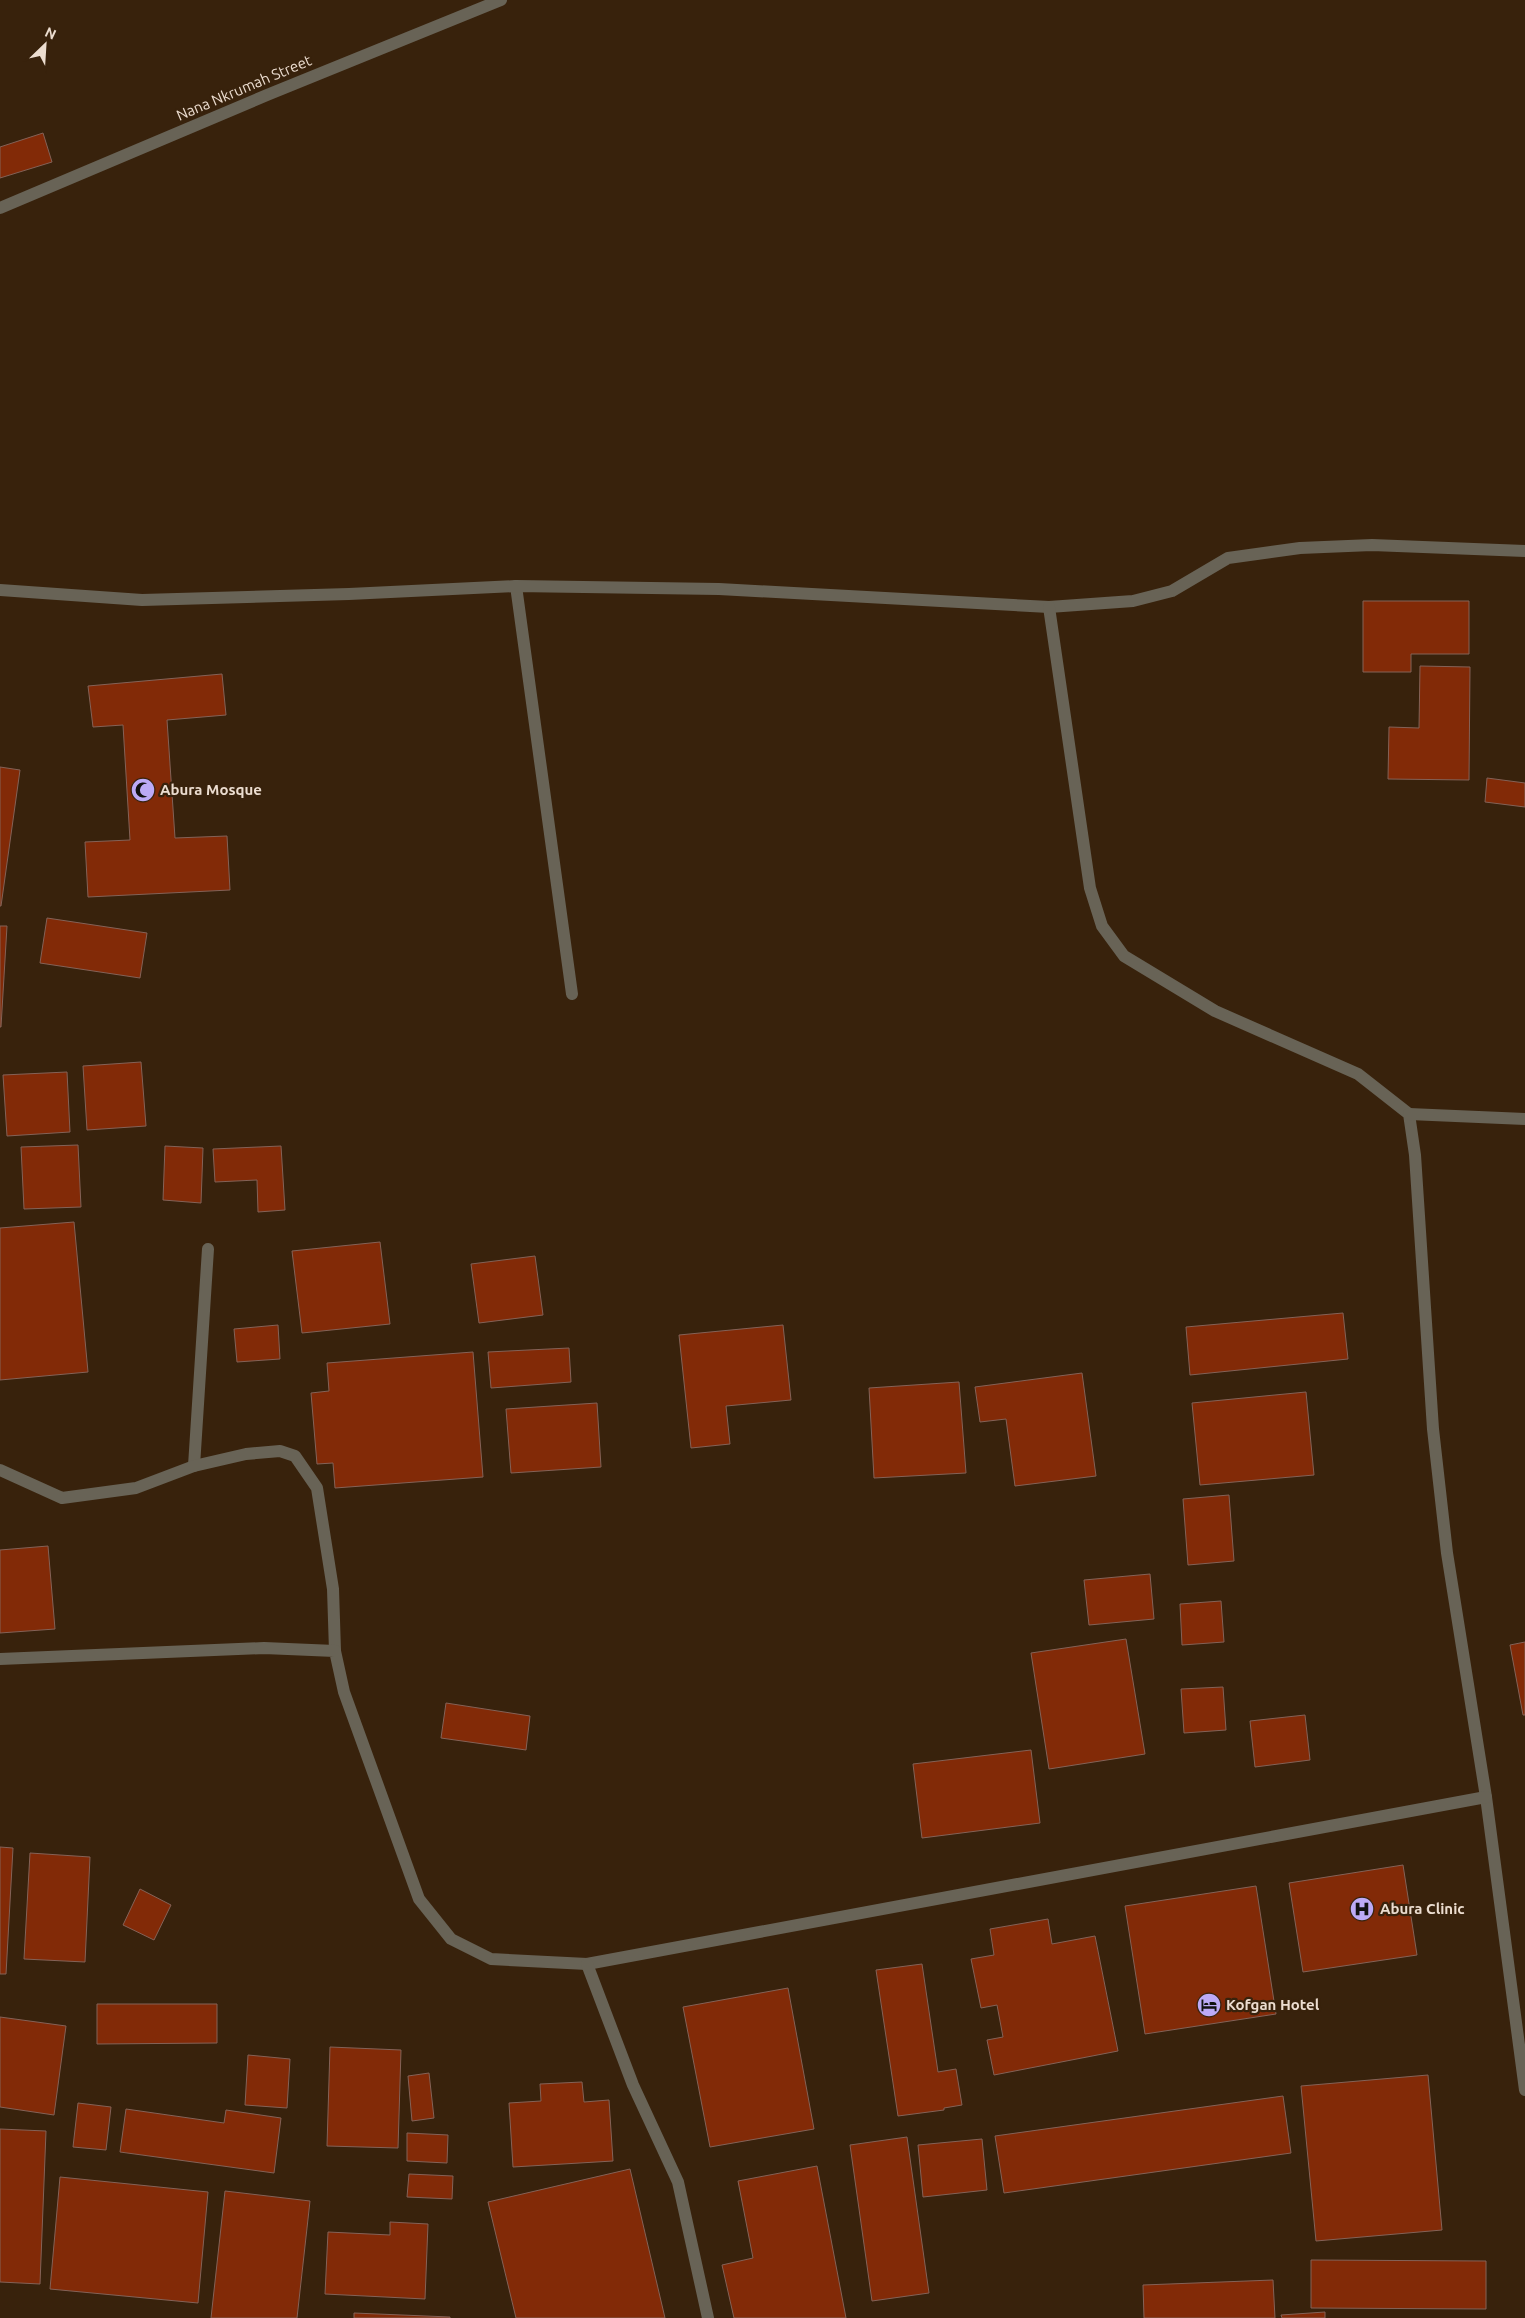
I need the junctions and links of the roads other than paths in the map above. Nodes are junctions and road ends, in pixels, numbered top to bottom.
1 (501, 0) edge
2 (0, 208) edge
3 (1525, 551) edge
4 (516, 586) junction
5 (0, 590) edge
6 (1049, 607) junction
7 (572, 994) dead end
8 (1410, 1114) junction
9 (1525, 1119) edge
10 (208, 1249) dead end
11 (194, 1466) junction
12 (0, 1470) edge
13 (335, 1650) junction
14 (0, 1659) edge
15 (1486, 1797) junction
16 (587, 1964) junction
17 (1525, 2090) edge
18 (708, 2318) edge

1 - 2 street, Nana Nkrumah Street
3 - 6 street
4 - 5 street
4 - 6 street
4 - 7 street
6 - 8 street
8 - 9 street
8 - 15 street
10 - 11 street
11 - 12 street
11 - 13 street
13 - 14 street
13 - 16 street
15 - 16 street
15 - 17 street
16 - 18 street

